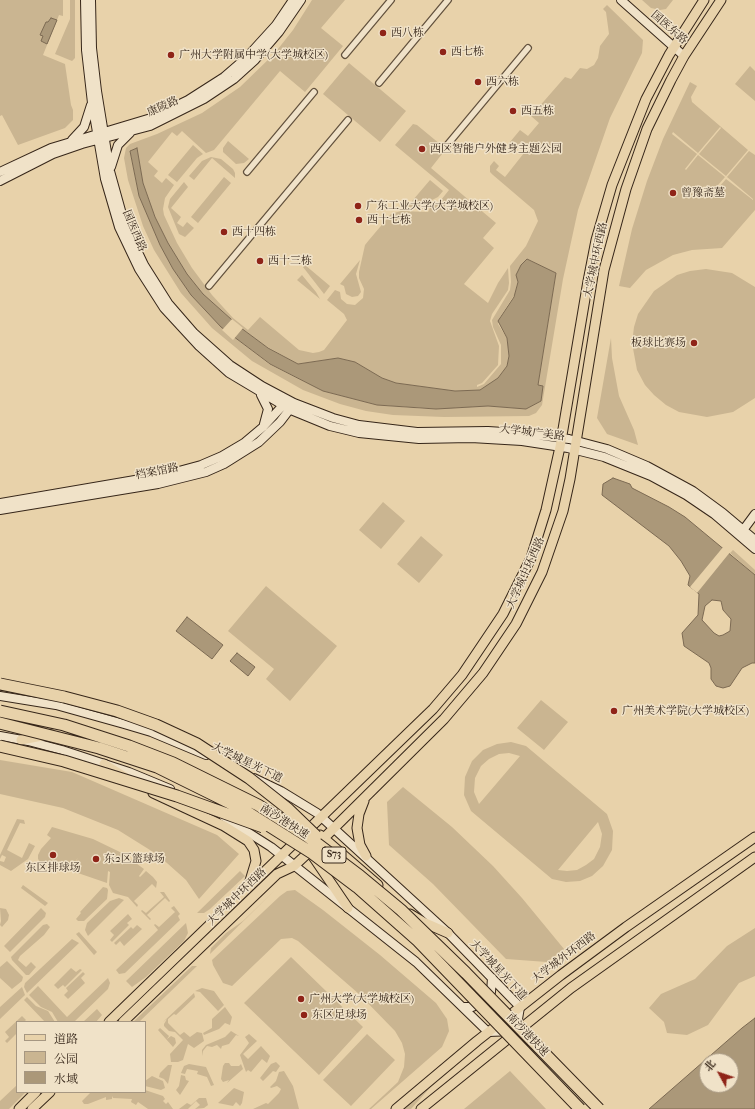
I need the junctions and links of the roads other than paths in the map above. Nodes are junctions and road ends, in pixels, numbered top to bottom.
1 (85, 0) edge
2 (92, 0) edge
3 (293, 0) edge
4 (301, 0) edge
5 (391, 0) edge
6 (448, 0) edge
7 (622, 0) edge
8 (704, 0) edge
9 (721, 0) edge
10 (674, 47) junction
11 (528, 48) dead end
12 (345, 55) dead end
13 (684, 56) junction
14 (378, 83) dead end
15 (314, 92) dead end
16 (91, 99) junction
17 (348, 120) dead end
18 (134, 131) junction
19 (101, 136) junction
20 (70, 141) junction
21 (448, 144) dead end
22 (110, 171) junction
23 (0, 172) edge
24 (247, 172) dead end
25 (0, 181) edge
26 (209, 286) dead end
27 (257, 391) junction
28 (289, 405) junction
29 (263, 427) junction
30 (561, 443) junction
31 (576, 445) junction
32 (0, 503) edge
33 (0, 510) edge
34 (755, 514) edge
35 (741, 532) junction
36 (755, 540) edge
37 (755, 549) edge
38 (0, 684) edge
39 (0, 696) edge
40 (0, 711) edge
41 (0, 723) edge
42 (0, 736) edge
43 (22, 740) junction
44 (0, 746) edge
45 (104, 764) junction
46 (229, 766) junction
47 (367, 795) junction
48 (322, 817) junction
49 (310, 828) junction
50 (334, 828) junction
51 (285, 836) junction
52 (755, 837) edge
53 (324, 838) junction
54 (296, 841) junction
55 (309, 852) junction
56 (333, 854) junction
57 (282, 855) junction
58 (366, 856) junction
59 (755, 857) edge
60 (294, 866) junction
61 (246, 891) junction
62 (348, 908) junction
63 (448, 933) junction
64 (492, 978) junction
65 (463, 1007) junction
66 (520, 1007) junction
67 (110, 1021) edge
68 (124, 1021) edge
69 (516, 1031) junction
70 (488, 1032) junction
71 (35, 1093) edge
72 (49, 1093) edge
73 (19, 1109) edge
74 (32, 1109) edge
75 (396, 1109) edge
76 (421, 1109) edge
77 (580, 1109) edge
78 (599, 1109) edge

1 - 16 main road, 国医西路
2 - 19 main road, 国医西路
3 - 19 main road, 康陵路
4 - 18 main road, 康陵路
5 - 12 street
6 - 14 street
7 - 10 main road, 国医东路
8 - 10 main road, 大学城中环西路
9 - 13 main road, 大学城中环西路
10 - 13 main road, 国医东路
10 - 30 main road, 大学城中环西路
11 - 21 street
13 - 31 main road, 大学城中环西路
15 - 24 street
16 - 19 main road, 国医西路
16 - 20 main road
17 - 26 street
18 - 19 main road, 康陵路
18 - 22 main road
19 - 20 main road, 康陵路
19 - 22 main road, 国医西路
19 - 25 main road, 康陵路
19 - 27 main road, 国医西路
20 - 23 main road, 康陵路
22 - 28 main road, 国医西路
27 - 28 main road, 国医西路
27 - 29 main road
28 - 29 main road, 档案馆路
28 - 30 main road, 大学城广美路
28 - 33 main road, 档案馆路
29 - 32 main road, 档案馆路
30 - 31 main road, 大学城广美路
30 - 48 main road, 大学城中环西路
31 - 35 main road, 大学城广美路
31 - 47 main road, 大学城中环西路
34 - 35 main road
35 - 36 main road, 大学城广美路
35 - 37 main road, 大学城广美路
38 - 56 highway, bridge
39 - 46 main road, 大学城星光下道
40 - 56 highway, 南沙港快速 / S73, bridge
41 - 51 highway, 南沙港快速 / S73, bridge
42 - 43 main road
43 - 45 main road
43 - 54 main road
44 - 51 highway, bridge
45 - 57 main road
45 - 61 main road
46 - 48 main road, 大学城星光下道
46 - 49 main road
47 - 50 main road, 大学城中环西路
47 - 58 main road
48 - 49 main road, 大学城中环西路
48 - 50 main road, 大学城星光下道
49 - 53 main road
49 - 54 main road, 大学城中环西路
50 - 53 main road, 大学城中环西路
50 - 58 main road, 大学城星光下道
51 - 77 highway, 南沙港快速 / S73, bridge
52 - 66 main road, 大学城外环西路
53 - 55 main road, 大学城中环西路
53 - 63 main road
54 - 55 main road
54 - 57 main road, 大学城中环西路
55 - 60 main road, 大学城中环西路
55 - 62 main road
56 - 78 highway, 南沙港快速 / S73, bridge
57 - 60 main road
57 - 61 main road, 大学城中环西路
58 - 63 main road, 大学城星光下道
59 - 69 main road
60 - 62 main road
60 - 68 main road, 大学城中环西路
61 - 67 main road, 大学城中环西路
62 - 65 main road
63 - 64 main road, 大学城星光下道
64 - 65 main road
64 - 66 main road, 大学城星光下道
65 - 70 main road
66 - 69 main road, 大学城星光下道
66 - 70 main road, 大学城外环西路
69 - 70 main road
69 - 76 main road
70 - 75 main road, 大学城外环西路
71 - 73 main road
72 - 74 main road

